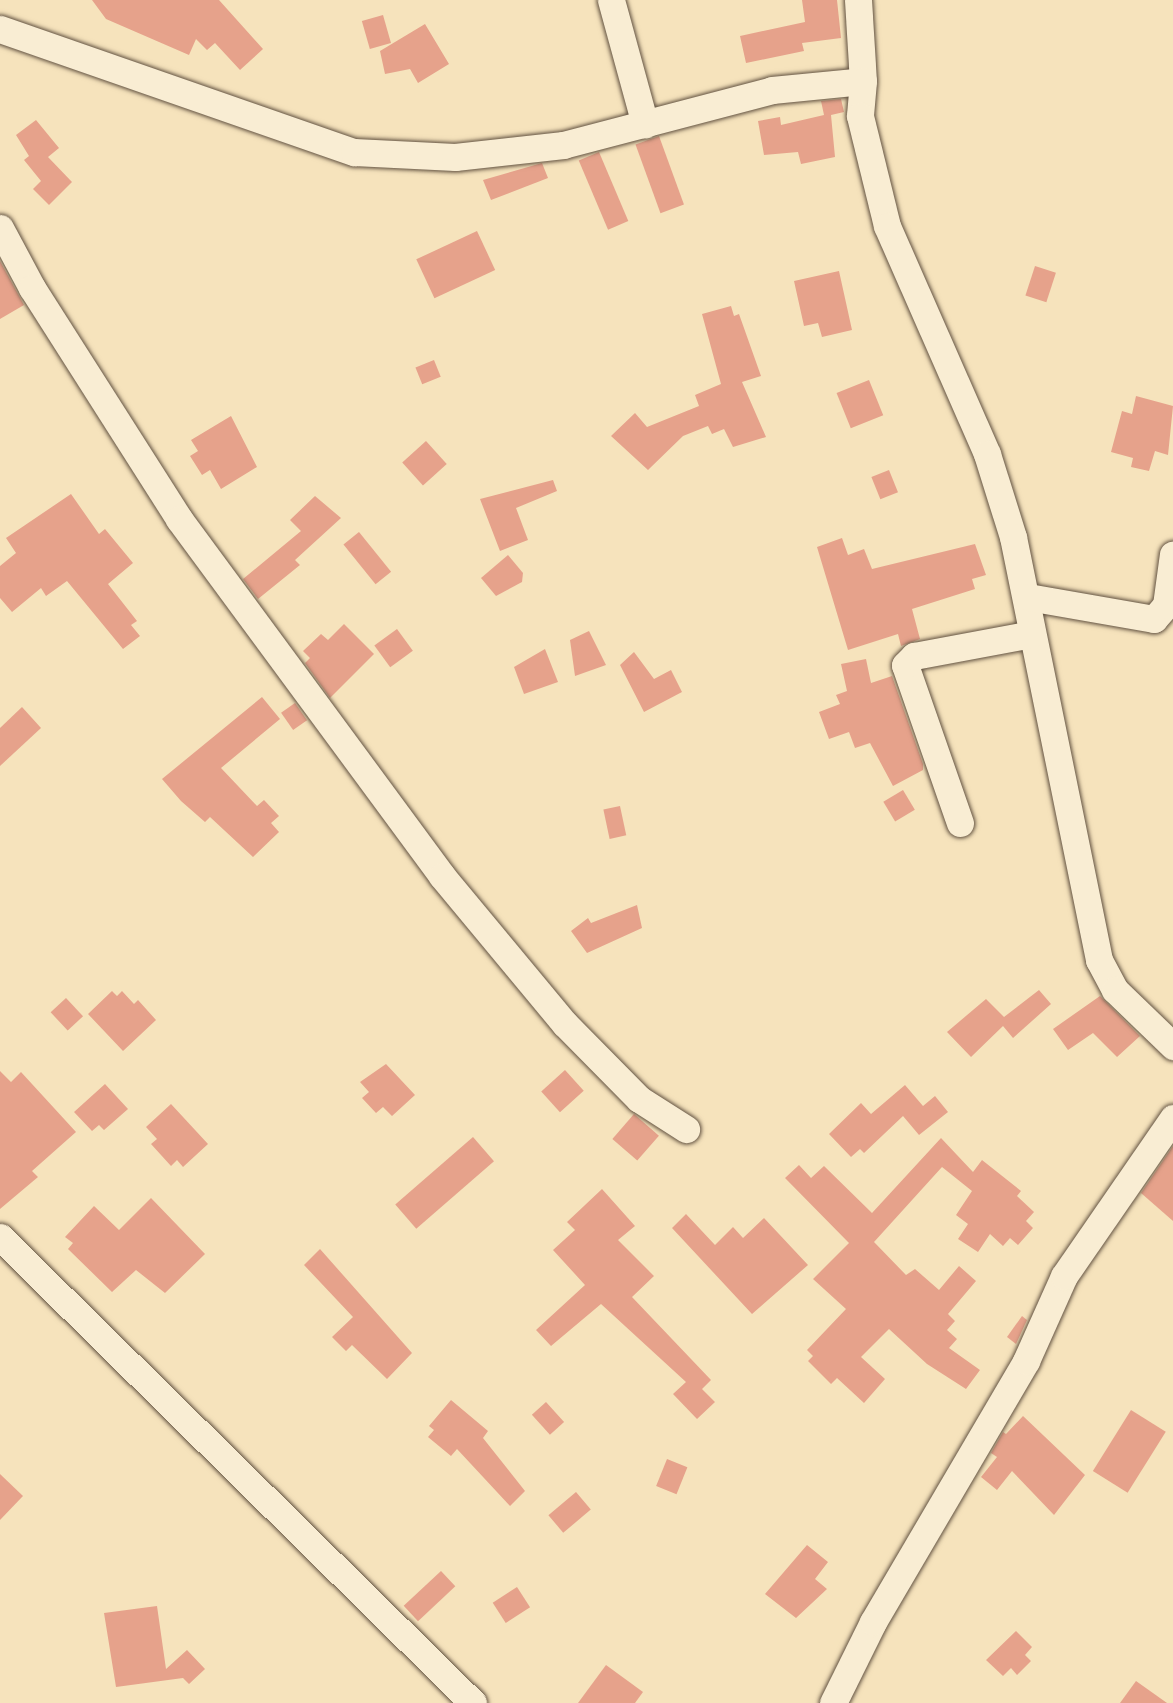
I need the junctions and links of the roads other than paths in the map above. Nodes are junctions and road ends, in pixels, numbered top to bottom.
1 (611, 0) edge
2 (858, 0) edge
3 (0, 29) edge
4 (863, 81) junction
5 (645, 124) junction
6 (0, 228) edge
7 (1173, 554) edge
8 (1028, 597) junction
9 (1032, 634) junction
10 (960, 823) dead end
11 (1173, 1047) edge
12 (1173, 1118) edge
13 (686, 1129) dead end
14 (0, 1237) edge
15 (473, 1703) edge
16 (832, 1703) edge

1 - 5 street
2 - 4 street
3 - 5 street
4 - 5 street
4 - 8 street
6 - 13 street
7 - 8 street
8 - 9 street
9 - 10 street
9 - 11 street
12 - 16 street
14 - 15 street

